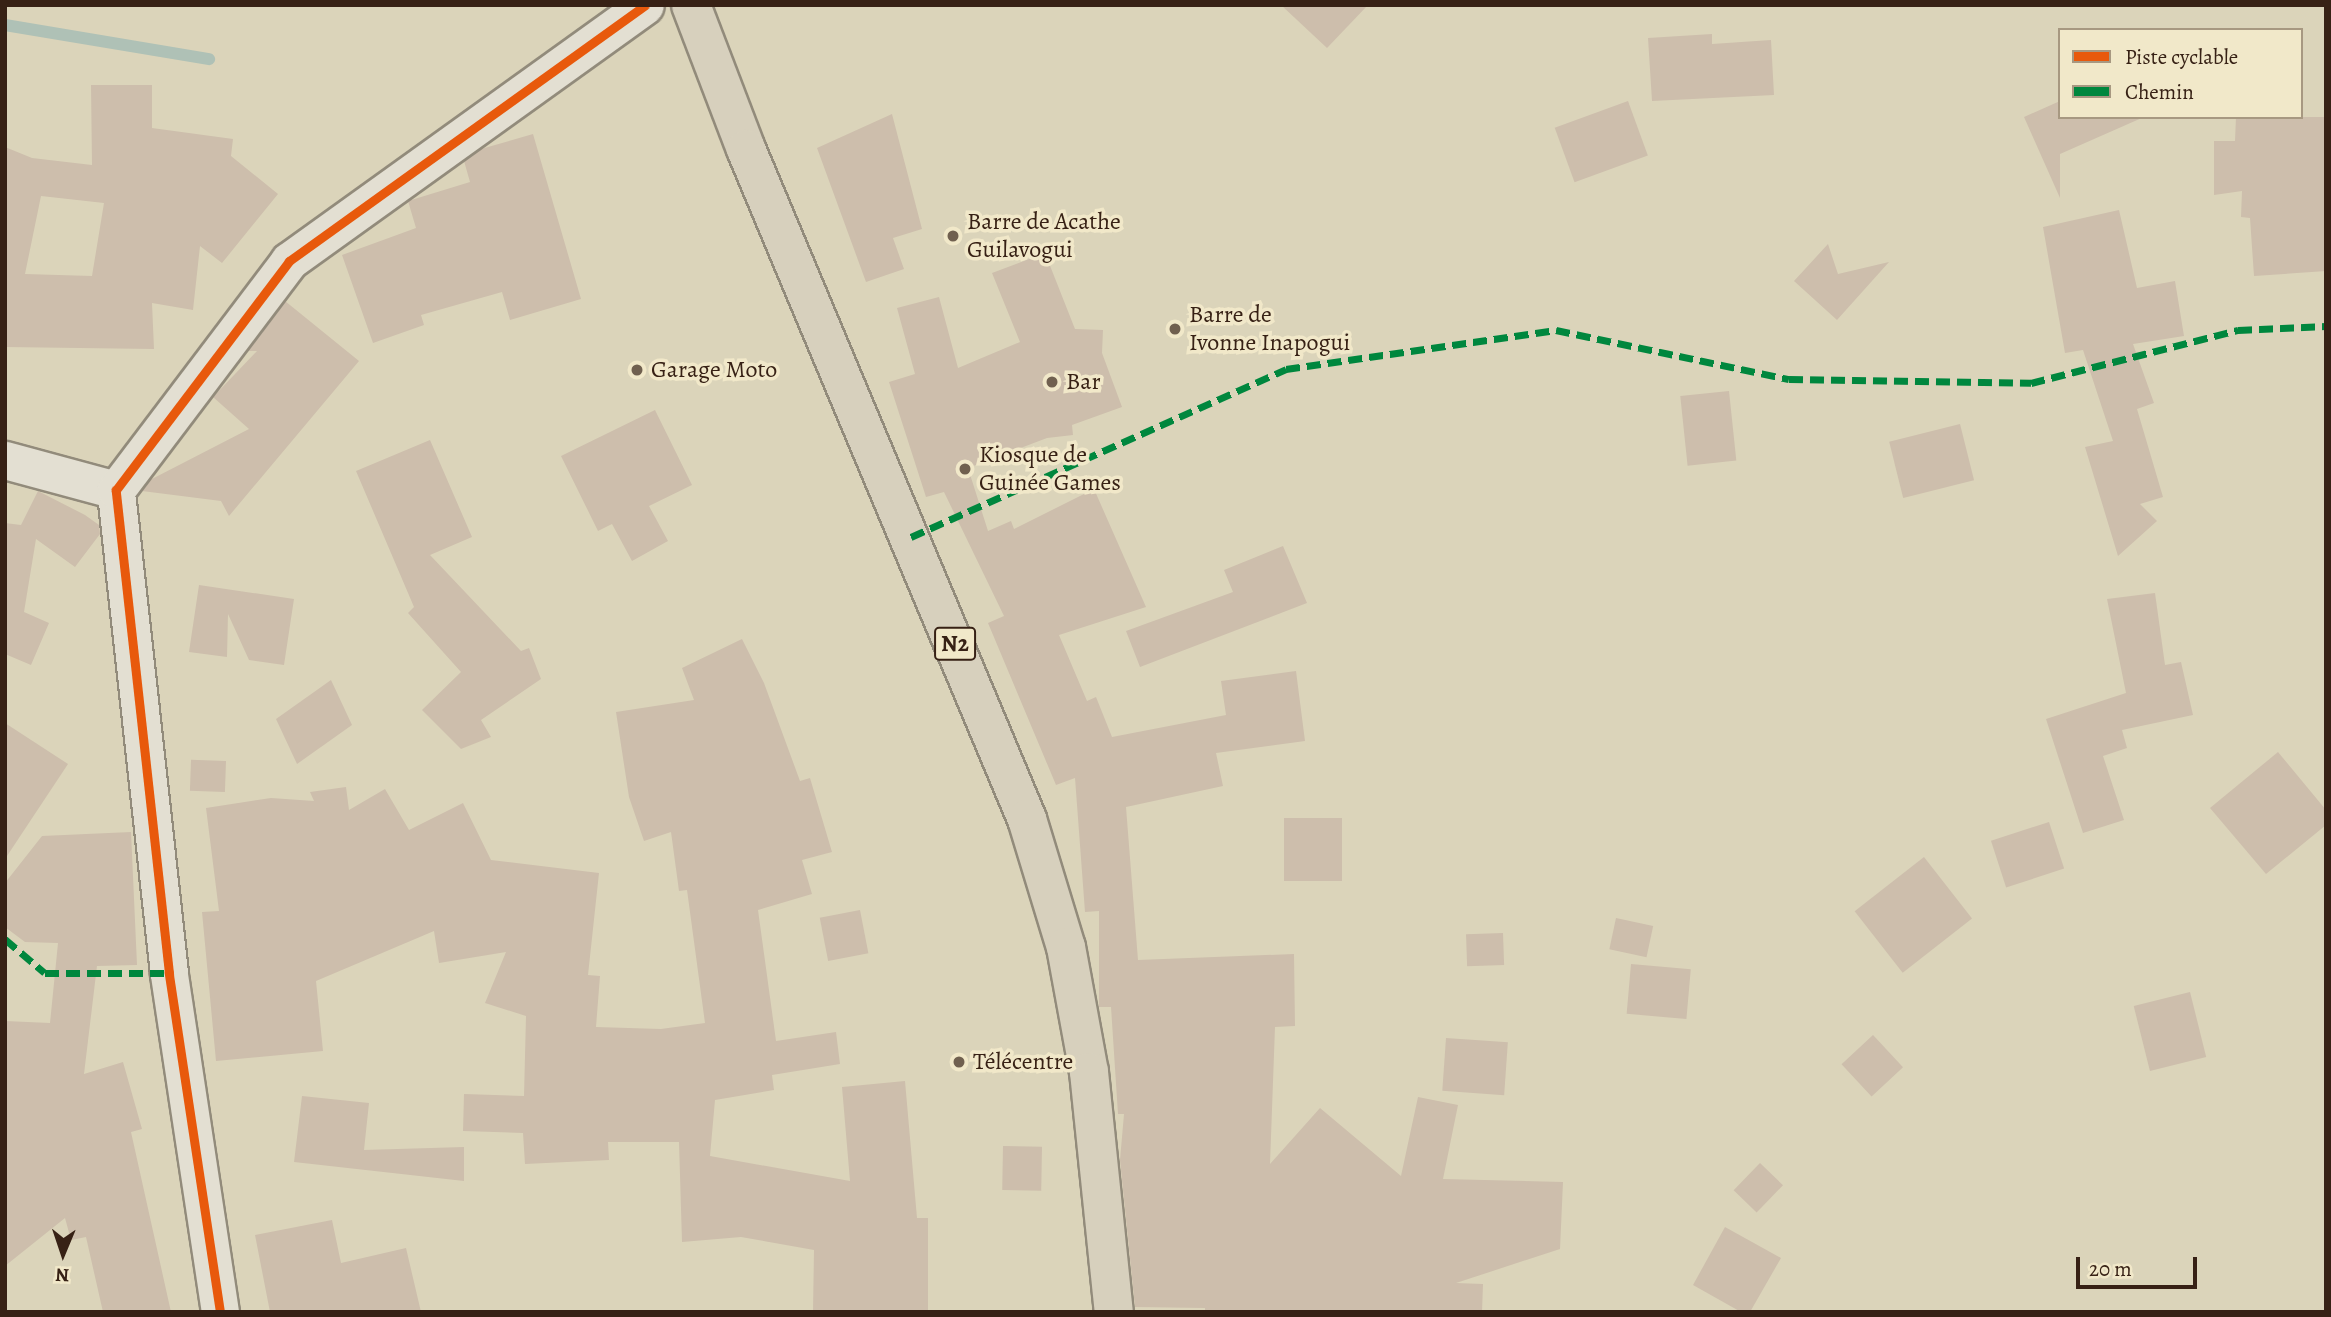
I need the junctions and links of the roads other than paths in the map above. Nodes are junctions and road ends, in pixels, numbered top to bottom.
1 (645, 5) edge
2 (691, 5) edge
3 (5, 460) edge
4 (116, 490) junction
5 (220, 1312) edge
6 (1114, 1312) edge

1 - 4 street
2 - 6 highway, N2
3 - 4 street
4 - 5 street

